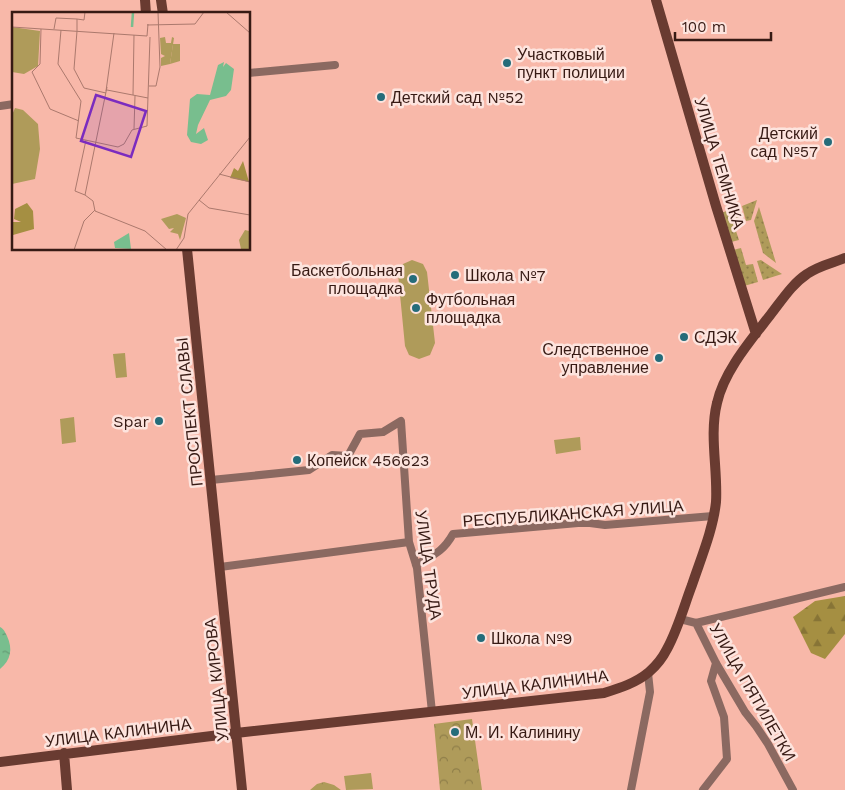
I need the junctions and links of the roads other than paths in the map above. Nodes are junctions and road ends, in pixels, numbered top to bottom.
1 (656, 0) edge
2 (335, 65) dead end
3 (250, 73) edge
4 (186, 251) edge
5 (845, 258) edge
6 (756, 334) junction
7 (211, 480) junction
8 (713, 516) junction
9 (410, 542) junction
10 (416, 565) junction
11 (220, 567) junction
12 (845, 586) edge
13 (680, 619) junction
14 (696, 623) junction
15 (716, 663) junction
16 (648, 673) junction
17 (432, 712) junction
18 (236, 733) junction
19 (64, 754) junction
20 (0, 762) edge
21 (67, 790) edge
22 (242, 790) edge
23 (631, 790) edge
24 (703, 790) edge
25 (793, 790) edge

1 - 6 street, УЛИЦА ТЕМНИКА
2 - 3 street
4 - 7 street, ПРОСПЕКТ СЛАВЫ
5 - 6 street, УЛИЦА КАЛИНИНА
6 - 8 street, УЛИЦА КАЛИНИНА
7 - 9 street, УЛИЦА ТРУДА
7 - 11 street, ПРОСПЕКТ СЛАВЫ
8 - 10 street, РЕСПУБЛИКАНСКАЯ УЛИЦА
8 - 13 street, УЛИЦА КАЛИНИНА
9 - 10 street, УЛИЦА ТРУДА
9 - 11 street
10 - 17 street, УЛИЦА ТРУДА
11 - 18 street, УЛИЦА КИРОВА
12 - 14 street
13 - 14 street, УЛИЦА ПЯТИЛЕТКИ
13 - 16 street, УЛИЦА КАЛИНИНА
14 - 15 street, УЛИЦА ПЯТИЛЕТКИ
15 - 24 street
15 - 25 street, УЛИЦА ПЯТИЛЕТКИ
16 - 17 street, УЛИЦА КАЛИНИНА
16 - 23 street
17 - 18 street, УЛИЦА КАЛИНИНА
18 - 19 street, УЛИЦА КАЛИНИНА
18 - 22 street, УЛИЦА КИРОВА
19 - 20 street, УЛИЦА КАЛИНИНА
19 - 21 street

